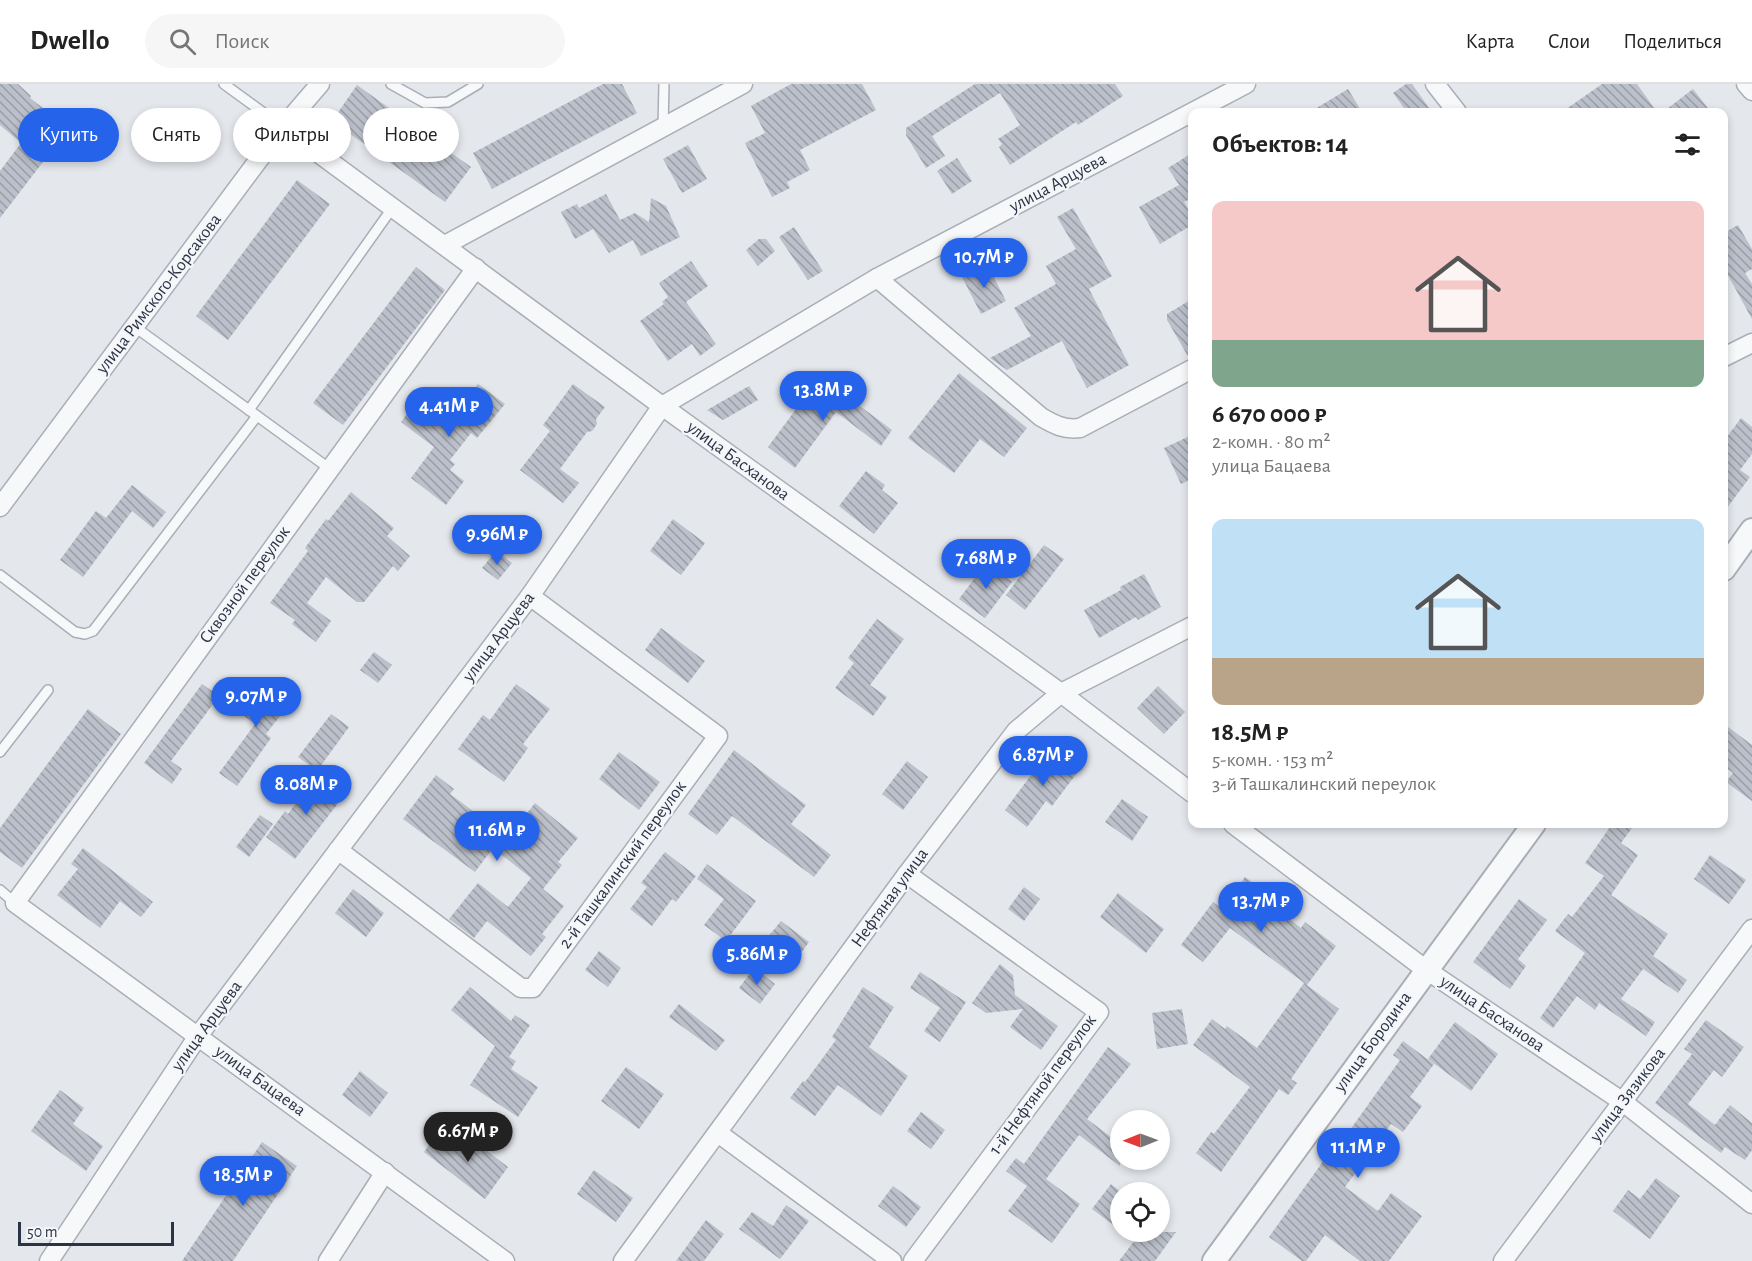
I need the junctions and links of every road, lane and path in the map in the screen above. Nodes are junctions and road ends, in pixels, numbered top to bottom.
1 (224, 84) edge
2 (320, 84) edge
3 (391, 84) edge
4 (478, 84) edge
5 (664, 84) edge
6 (743, 84) edge
7 (1246, 84) edge
8 (1435, 84) edge
9 (1746, 84) edge
10 (1752, 91) edge
11 (256, 108) edge
12 (300, 108) edge
13 (1200, 108) edge
14 (1453, 108) edge
15 (1188, 114) edge
16 (663, 127) junction
17 (258, 162) edge
18 (330, 162) edge
19 (393, 207) junction
20 (445, 245) junction
21 (476, 268) junction
22 (877, 278) junction
23 (135, 327) junction
24 (1752, 343) edge
25 (1728, 355) edge
26 (1188, 371) edge
27 (662, 406) junction
28 (249, 410) junction
29 (258, 416) junction
30 (330, 469) junction
31 (0, 507) edge
32 (1752, 530) edge
33 (1728, 563) edge
34 (0, 574) edge
35 (530, 596) junction
36 (1188, 628) edge
37 (48, 690) dead end
38 (1061, 693) junction
39 (0, 752) edge
40 (1188, 790) edge
41 (1238, 828) edge
42 (1531, 828) edge
43 (338, 850) junction
44 (907, 874) junction
45 (0, 890) edge
46 (15, 903) junction
47 (1752, 929) edge
48 (1425, 969) junction
49 (198, 1036) junction
50 (1623, 1102) junction
51 (718, 1133) junction
52 (385, 1172) junction
53 (1752, 1204) edge
54 (49, 1261) edge
55 (328, 1261) edge
56 (505, 1261) edge
57 (623, 1261) edge
58 (891, 1261) edge
59 (913, 1261) edge
60 (1214, 1261) edge
61 (1503, 1261) edge

1 - 11 lane
2 - 12 street, улица Римского-Корсакова
3 - 4 lane
5 - 16 lane
6 - 16 street
7 - 13 street, улица Арцуева
8 - 14 street
9 - 10 street
15 - 22 street, улица Арцуева
16 - 20 street
17 - 23 street, улица Римского-Корсакова
18 - 19 street, улица Басханова
19 - 20 street, улица Басханова
19 - 28 lane
20 - 21 street, улица Басханова
21 - 27 street, улица Басханова
21 - 30 street, Сквозной переулок
22 - 26 street
22 - 27 street, улица Арцуева
23 - 28 lane
23 - 31 street, улица Римского-Корсакова
24 - 25 street
27 - 35 street, улица Арцуева
27 - 38 street, улица Басханова
28 - 29 lane
29 - 30 lane
29 - 34 lane
30 - 46 street, Сквозной переулок
32 - 33 street
35 - 43 street, улица Арцуева
35 - 43 street, 2-й Ташкалинский переулок
36 - 38 street, Нефтяная улица
37 - 39 lane
38 - 40 street, улица Басханова
38 - 44 street, Нефтяная улица
41 - 48 street, улица Басханова
42 - 48 street, улица Бородина
43 - 49 street, улица Арцуева
44 - 51 street, Нефтяная улица
44 - 59 street, 1-й Нефтяной переулок
45 - 46 lane
46 - 49 street, улица Бацаева
47 - 50 street, улица Зязикова
48 - 50 street, улица Басханова
48 - 60 street, улица Бородина
49 - 52 street, улица Бацаева
49 - 54 street, улица Арцуева
50 - 53 street, улица Басханова
50 - 61 street, улица Зязикова
51 - 57 street, Нефтяная улица
51 - 58 street
52 - 55 street
52 - 56 street, улица Бацаева

